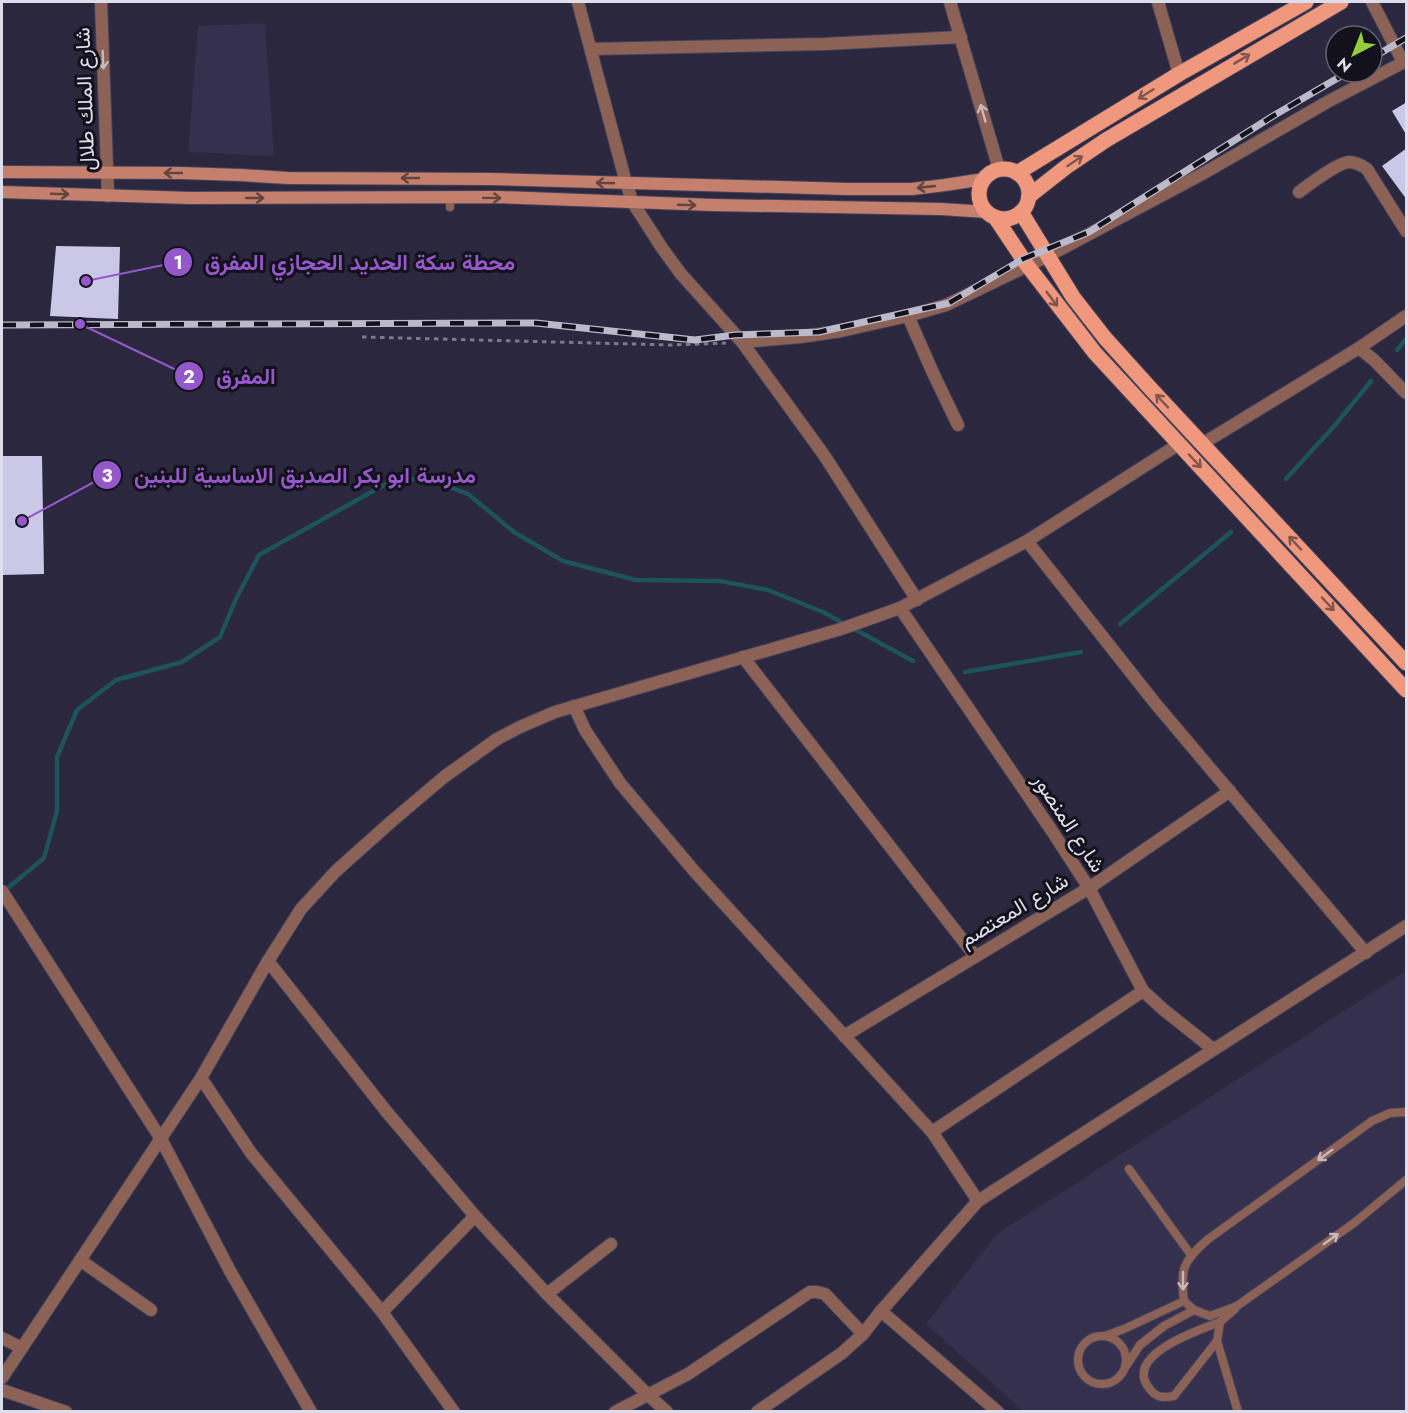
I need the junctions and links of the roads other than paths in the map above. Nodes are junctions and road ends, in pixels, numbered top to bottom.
1 (100, 2) edge
2 (578, 2) edge
3 (950, 2) edge
4 (1158, 2) edge
5 (1306, 2) edge
6 (1341, 2) edge
7 (1372, 2) edge
8 (961, 37) junction
9 (591, 49) junction
10 (1405, 62) edge
11 (1179, 74) junction
12 (999, 169) junction
13 (2, 170) edge
14 (107, 173) junction
15 (1017, 173) junction
16 (288, 178) junction
17 (984, 179) junction
18 (626, 183) junction
19 (2, 192) edge
20 (1299, 192) dead end
21 (108, 196) junction
22 (1029, 196) junction
23 (286, 198) junction
24 (633, 203) junction
25 (1021, 212) junction
26 (991, 214) junction
27 (1407, 231) edge
28 (1048, 256) junction
29 (1027, 266) junction
30 (908, 316) junction
31 (1407, 316) edge
32 (742, 342) junction
33 (1359, 348) junction
34 (1407, 393) edge
35 (958, 425) dead end
36 (1179, 444) junction
37 (1202, 444) junction
38 (1027, 541) junction
39 (917, 600) junction
40 (900, 608) junction
41 (743, 657) junction
42 (1407, 663) edge
43 (1407, 690) edge
44 (574, 706) junction
45 (1230, 791) junction
46 (1089, 888) junction
47 (2, 891) edge
48 (1407, 926) edge
49 (1366, 952) junction
50 (975, 956) junction
51 (268, 961) junction
52 (1143, 991) junction
53 (844, 1036) junction
54 (1213, 1049) junction
55 (201, 1078) junction
56 (1406, 1112) edge
57 (932, 1132) junction
58 (161, 1139) junction
59 (1129, 1169) dead end
60 (1407, 1180) edge
61 (978, 1201) junction
62 (475, 1216) junction
63 (611, 1244) dead end
64 (1191, 1255) junction
65 (80, 1260) junction
66 (547, 1294) junction
67 (1184, 1301) junction
68 (1238, 1306) junction
69 (151, 1310) dead end
70 (1194, 1310) junction
71 (881, 1311) junction
72 (382, 1312) junction
73 (1220, 1322) junction
74 (863, 1335) junction
75 (1105, 1336) junction
76 (2, 1338) edge
77 (1217, 1341) junction
78 (22, 1348) junction
79 (1125, 1368) junction
80 (2, 1378) edge
81 (2, 1390) edge
82 (647, 1394) junction
83 (66, 1412) edge
84 (311, 1412) edge
85 (454, 1412) edge
86 (615, 1412) edge
87 (667, 1412) edge
88 (757, 1412) edge
89 (998, 1412) edge
90 (1238, 1412) edge

1 -> 14 street, شارع الملك طلال
2 - 9 street
3 - 8 street
4 - 11 street
5 - 11 main road
22 -> 6 main road
7 - 10 street
8 - 9 street
12 -> 8 street
9 - 18 street
10 - 28 street
11 -> 15 main road
12 - 15 main road
12 - 17 main road
13 - 14 main road
16 -> 14 main road
14 - 21 street, شارع الملك طلال
15 - 22 main road
18 -> 16 main road
16 - 23 main road
17 -> 18 main road
17 - 26 main road
18 - 24 street
19 -> 21 main road
20 - 27 street
21 -> 23 main road
22 - 25 main road
23 -> 24 main road
24 -> 26 main road
24 - 32 street
25 - 26 main road
25 - 28 main road
26 - 29 main road
28 - 29 street
37 -> 28 main road
29 - 30 street
29 -> 36 main road
30 - 32 street
30 - 35 street
31 - 33 street
32 - 39 street
33 - 34 street
33 - 37 street
36 - 38 street
36 -> 43 main road
42 -> 37 main road
38 - 39 street
38 - 45 street
39 - 40 street
40 - 41 street
40 - 46 street, شارع المنصور
41 - 44 street
41 - 50 street
44 - 51 street
44 - 53 street
45 - 46 street, شارع المعتصم
45 - 49 street
46 - 50 street, شارع المعتصم
46 - 52 street, شارع المنصور
47 - 58 street
48 - 49 street
49 - 54 street
50 - 53 street, شارع المعتصم
51 - 55 street
51 - 62 street
52 - 54 street, شارع المنصور
52 - 57 street
53 - 57 street
54 - 61 street
55 - 58 street
55 - 72 street
56 -> 64 lane
57 - 61 street
58 - 65 street
58 - 84 street
59 - 64 lane
68 -> 60 lane
61 - 71 street
62 - 66 street
62 - 72 street
63 - 66 street
64 -> 67 lane
65 - 69 street
65 - 78 street
66 - 82 street
67 - 70 lane
67 - 75 lane
68 - 70 lane
68 - 73 lane
70 - 79 lane
71 - 74 street
71 - 89 street
72 - 85 street
73 - 77 lane
73 - 77 lane
74 - 82 street
74 - 88 street
75 - 79 lane
75 - 79 lane
76 - 78 street
77 - 90 lane
78 - 80 street
81 - 83 street
82 - 86 street
82 - 87 street

